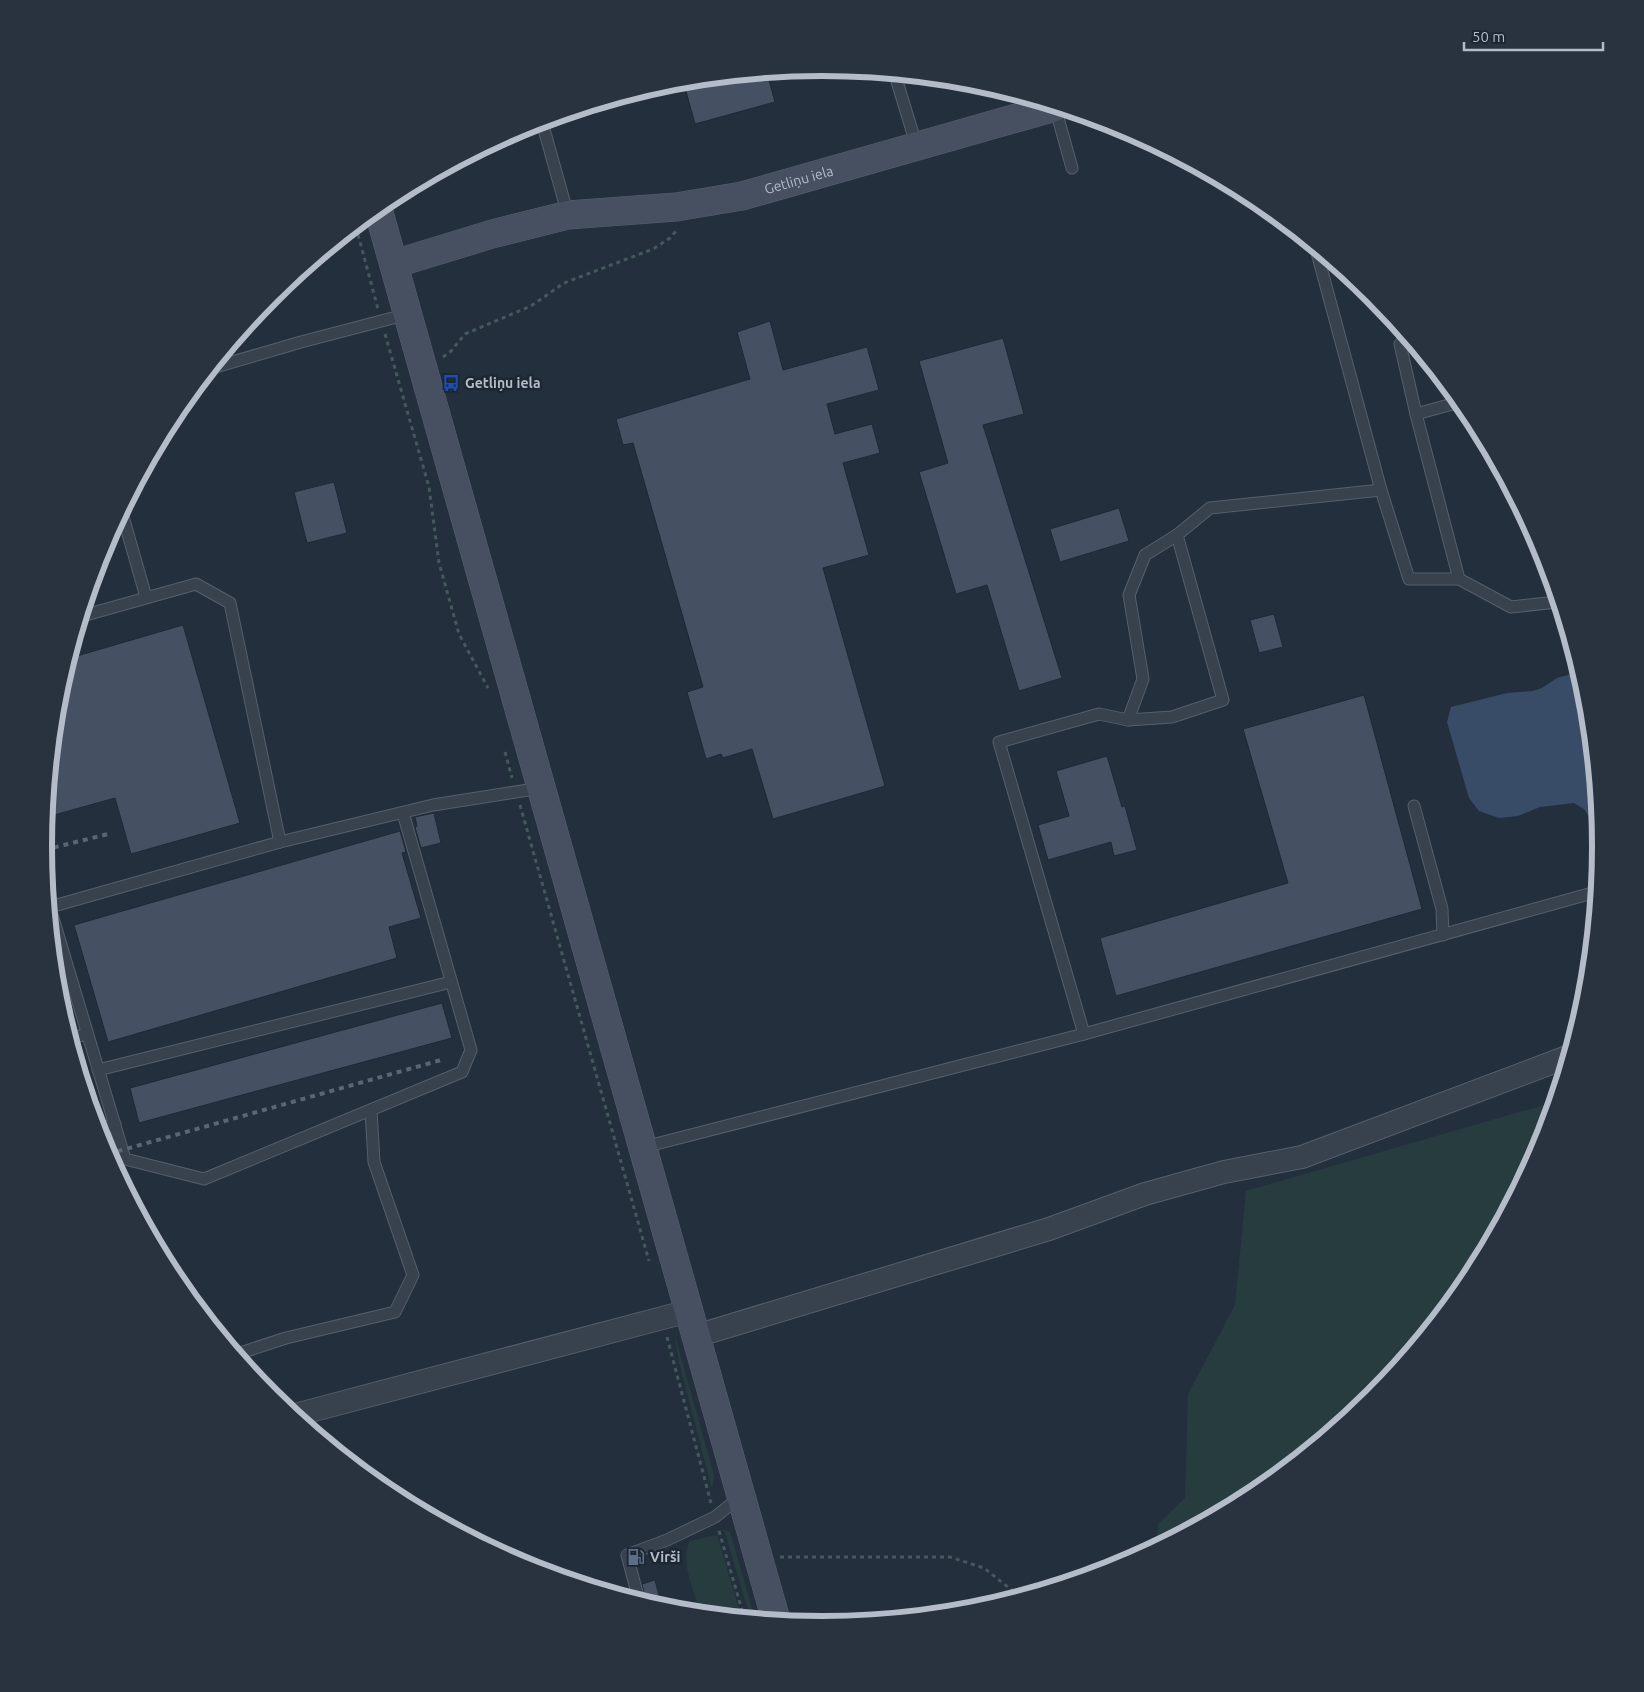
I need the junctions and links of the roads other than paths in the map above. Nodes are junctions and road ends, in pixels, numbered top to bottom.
1 (897, 80) edge
2 (1045, 110) edge
3 (1057, 113) edge
4 (544, 129) edge
5 (917, 147) junction
6 (1072, 168) dead end
7 (568, 215) junction
8 (380, 216) edge
9 (1319, 259) edge
10 (394, 264) junction
11 (408, 314) junction
12 (1404, 343) edge
13 (222, 365) edge
14 (1452, 404) edge
15 (1416, 414) junction
16 (1381, 490) junction
17 (125, 522) edge
18 (1177, 535) junction
19 (1459, 580) junction
20 (146, 597) junction
21 (1552, 603) edge
22 (89, 614) edge
23 (1128, 720) junction
24 (529, 790) junction
25 (1414, 806) dead end
26 (403, 813) junction
27 (280, 842) junction
28 (1590, 894) edge
29 (55, 907) edge
30 (58, 935) edge
31 (1443, 935) junction
32 (451, 982) junction
33 (87, 1034) junction
34 (1084, 1034) junction
35 (77, 1037) edge
36 (1561, 1060) edge
37 (98, 1070) junction
38 (371, 1110) junction
39 (115, 1124) junction
40 (106, 1127) edge
41 (644, 1147) junction
42 (692, 1323) junction
43 (242, 1352) edge
44 (302, 1413) edge
45 (741, 1496) junction
46 (637, 1592) edge
47 (774, 1614) edge

1 - 5 lane
2 - 5 main road, Getliņu iela
3 - 6 lane
4 - 7 lane
5 - 7 main road, Getliņu iela
7 - 10 main road, Getliņu iela
8 - 10 main road
9 - 16 lane
10 - 11 main road
11 - 13 lane
11 - 24 main road
12 - 15 lane
14 - 15 lane
15 - 19 lane
16 - 18 lane
16 - 19 lane
17 - 20 lane
18 - 23 lane
18 - 23 lane
19 - 21 lane
20 - 22 lane
20 - 27 lane
23 - 34 lane
24 - 26 lane
24 - 41 main road
25 - 31 lane
26 - 27 lane
26 - 32 lane
27 - 29 lane
28 - 31 lane
30 - 33 lane
31 - 34 lane
32 - 37 lane
32 - 38 lane
33 - 35 lane
33 - 37 lane
34 - 41 lane
36 - 42 street
37 - 39 lane
38 - 39 lane
38 - 43 lane
39 - 40 lane
41 - 42 main road
42 - 44 street
42 - 45 main road
45 - 46 lane
45 - 47 main road

